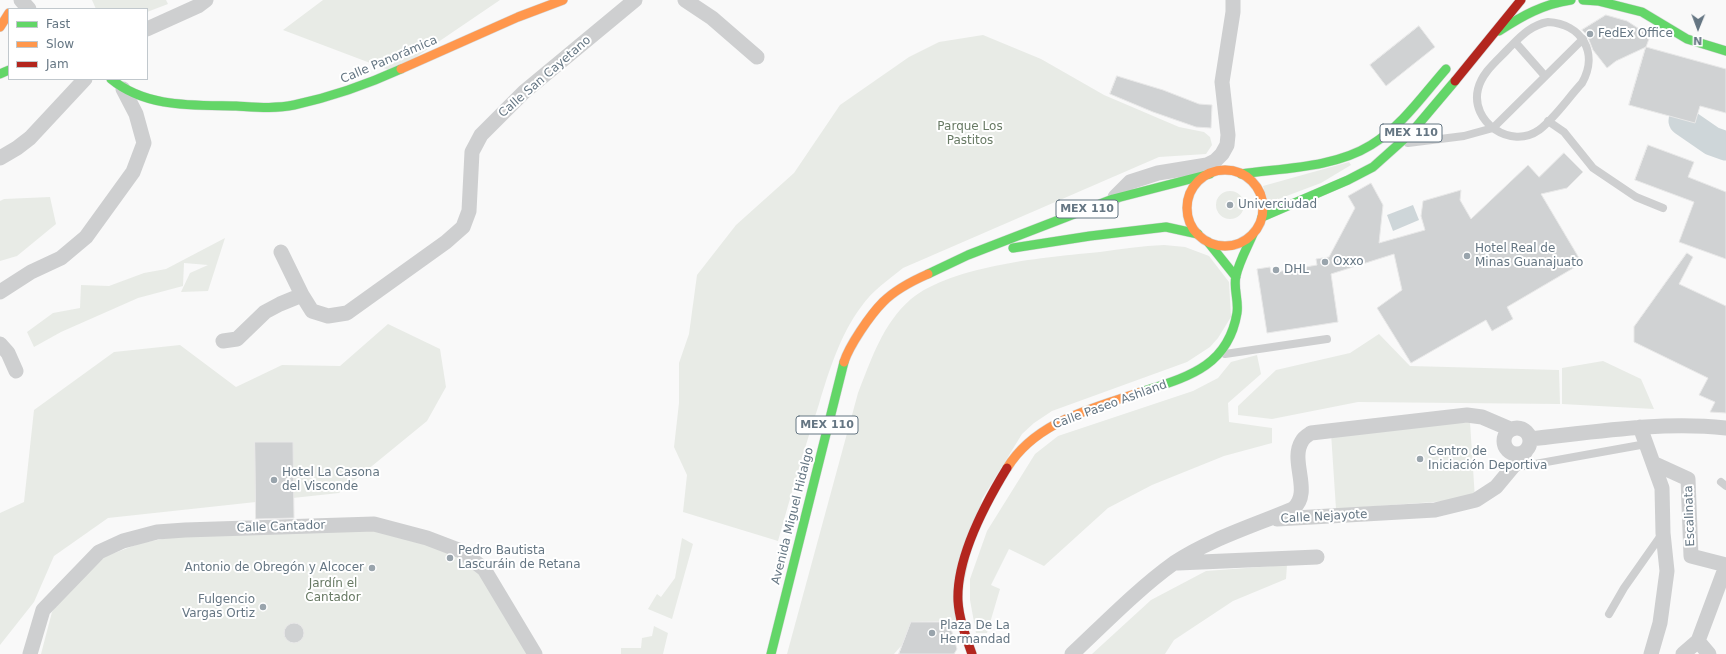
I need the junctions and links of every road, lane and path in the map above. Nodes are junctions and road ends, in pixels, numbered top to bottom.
1 (21, 0) edge
2 (185, 0) edge
3 (206, 0) edge
4 (563, 0) edge
5 (635, 0) edge
6 (685, 0) edge
7 (1233, 0) edge
8 (1521, 0) edge
9 (1571, 0) edge
10 (1583, 0) edge
11 (1633, 0) edge
12 (29, 8) edge
13 (1642, 12) junction
14 (8, 15) edge
15 (178, 15) junction
16 (0, 27) edge
17 (148, 29) edge
18 (1494, 34) junction
19 (1583, 39) junction
20 (1515, 42) junction
21 (1726, 51) edge
22 (757, 57) dead end
23 (1454, 60) dead end
24 (1545, 76) junction
25 (84, 80) edge
26 (111, 80) edge
27 (123, 89) junction
28 (266, 97) dead end
29 (238, 105) junction
30 (1548, 121) junction
31 (1493, 128) junction
32 (1400, 145) junction
33 (17, 148) junction
34 (0, 158) edge
35 (0, 166) edge
36 (1210, 174) junction
37 (1241, 174) junction
38 (1113, 199) junction
39 (1664, 208) dead end
40 (1262, 217) junction
41 (1198, 234) junction
42 (1253, 234) junction
43 (1208, 242) junction
44 (281, 252) dead end
45 (968, 255) junction
46 (1236, 277) junction
47 (0, 292) edge
48 (302, 295) junction
49 (1327, 339) dead end
50 (223, 341) dead end
51 (0, 344) edge
52 (1220, 354) junction
53 (16, 371) dead end
54 (1640, 427) junction
55 (1726, 428) edge
56 (1510, 429) junction
57 (1646, 444) junction
58 (1528, 445) junction
59 (1653, 463) junction
60 (1512, 469) junction
61 (1268, 520) junction
62 (1663, 533) junction
63 (1317, 557) dead end
64 (1174, 563) junction
65 (1726, 566) edge
66 (1609, 614) dead end
67 (1698, 641) junction
68 (30, 654) edge
69 (535, 654) edge
70 (772, 654) edge
71 (972, 654) edge
72 (1072, 654) edge
73 (1651, 654) edge
74 (1683, 654) edge
75 (1709, 654) edge

1 - 12 street
2 - 15 street
3 - 15 street
4 - 29 main road, Calle Panorámica
5 - 48 street, Calle San Cayetano
6 - 22 street
7 - 38 street
8 - 18 main road, MEX 110
9 - 18 main road
10 - 13 main road
11 - 13 main road
13 - 21 main road
14 - 16 main road
15 - 17 street
18 - 32 main road, MEX 110
19 - 20 lane
19 - 24 lane
19 - 30 lane
20 - 24 lane
20 - 31 lane
23 - 37 main road, MEX 110
24 - 31 lane
25 - 33 street
26 - 27 main road
27 - 29 main road
27 - 47 street
28 - 29 main road
30 - 31 lane
30 - 39 lane
31 - 32 lane
32 - 40 main road, MEX 110
33 - 34 street
33 - 35 street
36 - 37 main road, MEX 110
36 - 38 main road, MEX 110
36 - 41 main road, MEX 110
37 - 40 main road
38 - 45 main road, MEX 110
40 - 42 main road
41 - 43 main road, MEX 110
41 - 45 main road, MEX 110
42 - 43 main road, MEX 110
42 - 46 main road, Calle Paseo Ashland
43 - 46 main road
44 - 48 street, Calle San Cayetano
45 - 70 main road, Avenida Miguel Hidalgo / MEX 110
46 - 52 main road, Calle Paseo Ashland
48 - 50 street
49 - 52 lane
51 - 53 street
52 - 71 main road, Calle Paseo Ashland
54 - 55 street
54 - 57 street
54 - 58 street
56 - 58 street
56 - 58 street
56 - 61 street, Calle Nejayote
57 - 59 street
57 - 60 lane
58 - 60 street, Calle Nejayote
59 - 62 street
59 - 65 street, Escalinata
60 - 61 street, Calle Nejayote
61 - 64 street
62 - 66 lane
62 - 73 street
63 - 64 street
64 - 72 street
65 - 67 street
67 - 74 street
67 - 75 street
68 - 69 street, Calle Cantador

